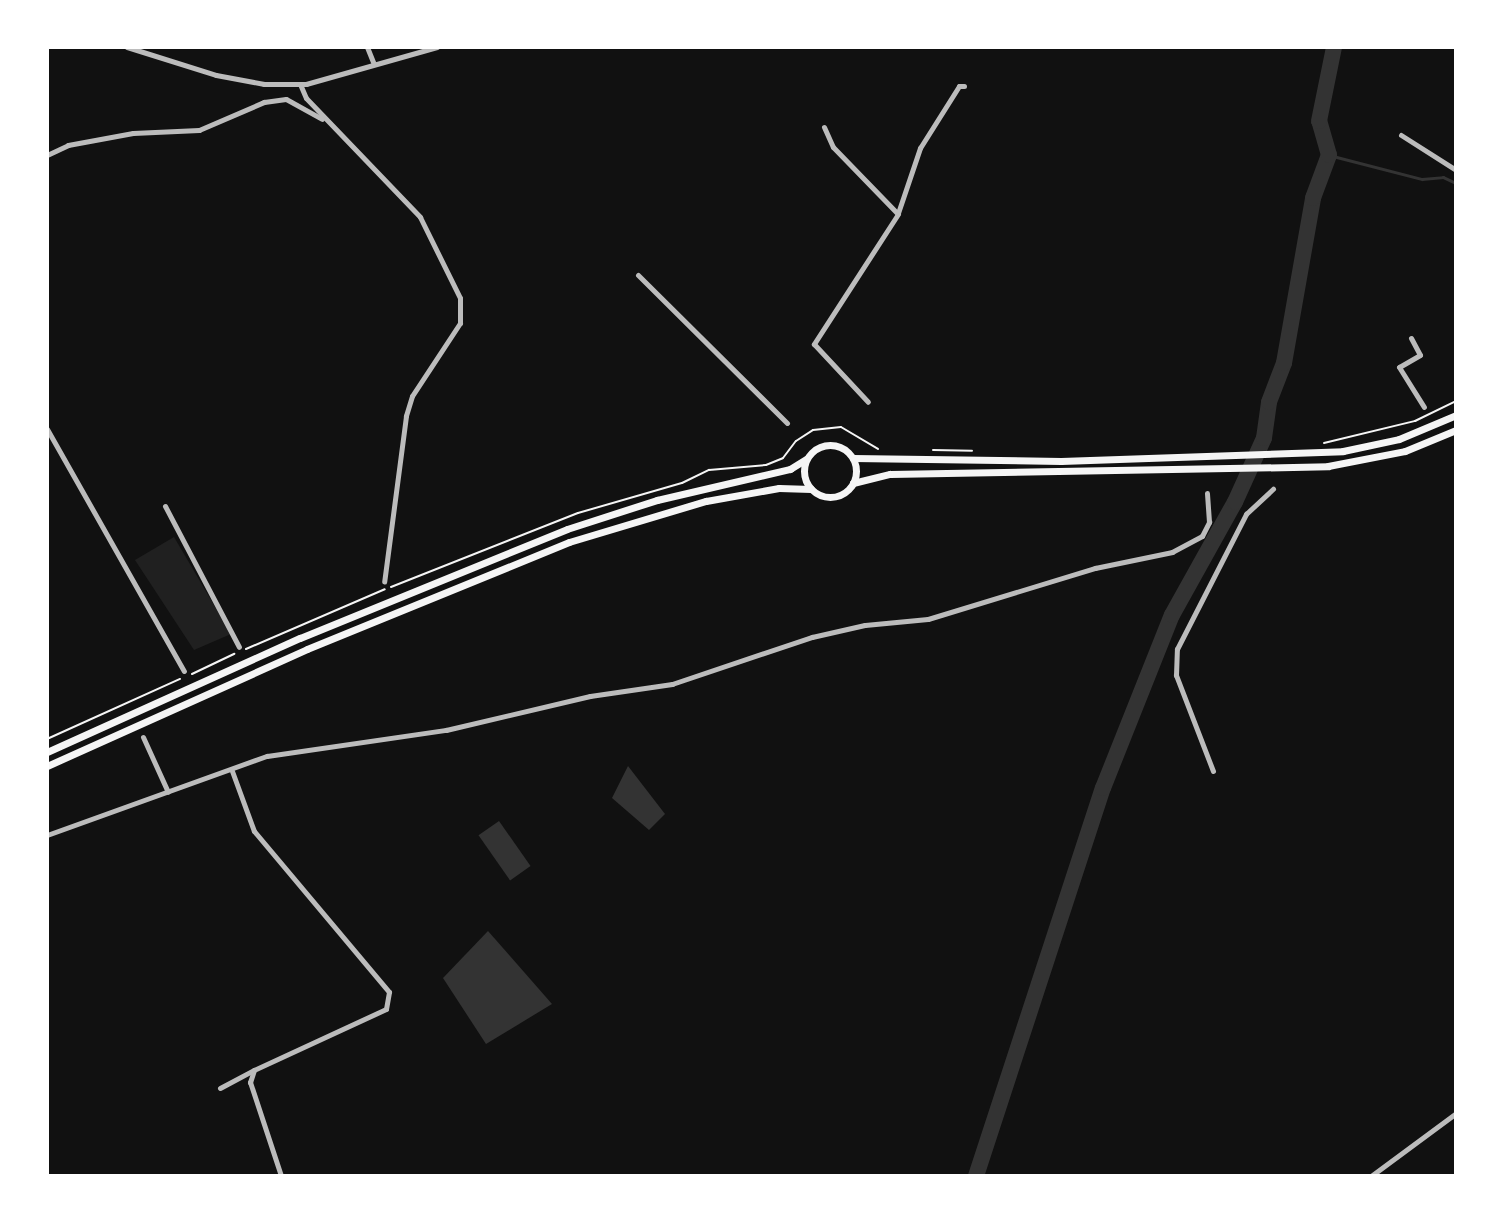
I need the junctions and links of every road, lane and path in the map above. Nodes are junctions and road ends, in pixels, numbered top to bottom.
1 (127, 47) edge
2 (367, 47) edge
3 (437, 47) edge
4 (374, 64) junction
5 (300, 84) junction
6 (964, 86) dead end
7 (334, 126) junction
8 (824, 127) dead end
9 (1401, 135) dead end
10 (47, 155) edge
11 (1456, 170) edge
12 (898, 214) junction
13 (638, 275) dead end
14 (1411, 338) dead end
15 (1456, 401) edge
16 (868, 402) dead end
17 (1424, 407) dead end
18 (1456, 415) edge
19 (788, 423) dead end
20 (47, 429) edge
21 (1456, 430) edge
22 (1320, 443) dead end
23 (853, 458) junction
24 (806, 459) junction
25 (853, 484) junction
26 (811, 489) junction
27 (1273, 489) dead end
28 (1207, 493) dead end
29 (165, 506) dead end
30 (384, 582) dead end
31 (239, 647) dead end
32 (184, 671) dead end
33 (143, 737) dead end
34 (47, 752) edge
35 (47, 766) edge
36 (232, 771) junction
37 (1213, 771) dead end
38 (167, 792) junction
39 (47, 835) edge
40 (254, 1070) junction
41 (220, 1088) dead end
42 (1456, 1113) edge
43 (281, 1176) edge
44 (1371, 1176) edge

1 - 5 street
2 - 4 street
3 - 4 street
4 - 5 street
5 - 7 street
6 - 12 street
7 - 10 street
7 - 30 street
8 - 12 street
9 - 11 street
12 - 16 street
13 - 19 street
14 - 17 street
15 - 22 path
18 - 23 main road
20 - 32 street
21 - 25 main road
23 - 24 main road
23 - 25 main road
24 - 26 main road
24 - 34 main road
25 - 26 main road
26 - 35 main road
27 - 37 street
28 - 36 street
29 - 31 street
33 - 38 street
36 - 38 street
36 - 40 street
38 - 39 street
40 - 41 street
40 - 43 street
42 - 44 street

